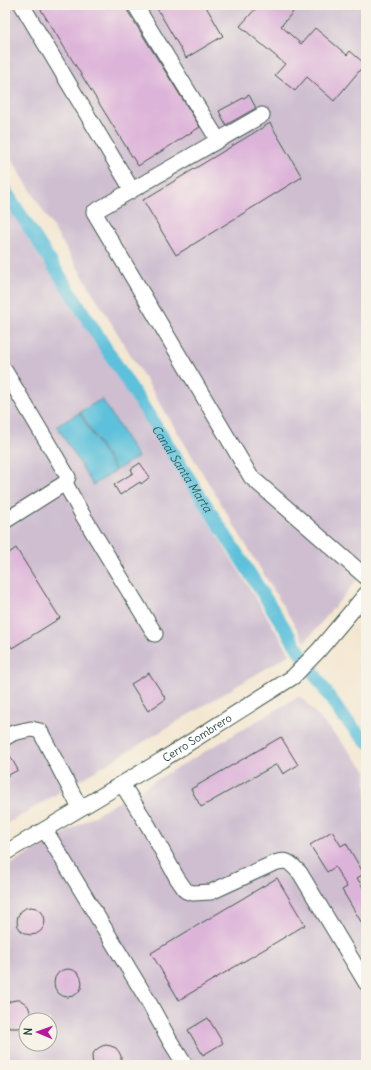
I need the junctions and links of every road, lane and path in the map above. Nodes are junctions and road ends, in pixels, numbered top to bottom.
1 (22, 5) edge
2 (135, 5) edge
3 (262, 115) dead end
4 (218, 140) junction
5 (132, 190) junction
6 (5, 371) edge
7 (65, 483) junction
8 (5, 521) edge
9 (366, 576) edge
10 (366, 594) edge
11 (155, 634) dead end
12 (5, 738) edge
13 (122, 784) junction
14 (80, 808) junction
15 (45, 830) junction
16 (5, 853) edge
17 (366, 983) edge
18 (185, 1065) edge

1 - 5 street
2 - 4 street
3 - 4 street
4 - 5 street
5 - 9 street
6 - 7 street
7 - 8 street
7 - 11 street
10 - 13 street, Cerro Sombrero
12 - 14 street
13 - 14 street, Cerro Sombrero
13 - 17 street
14 - 15 street, Cerro Sombrero
15 - 16 street, Cerro Sombrero
15 - 18 street

